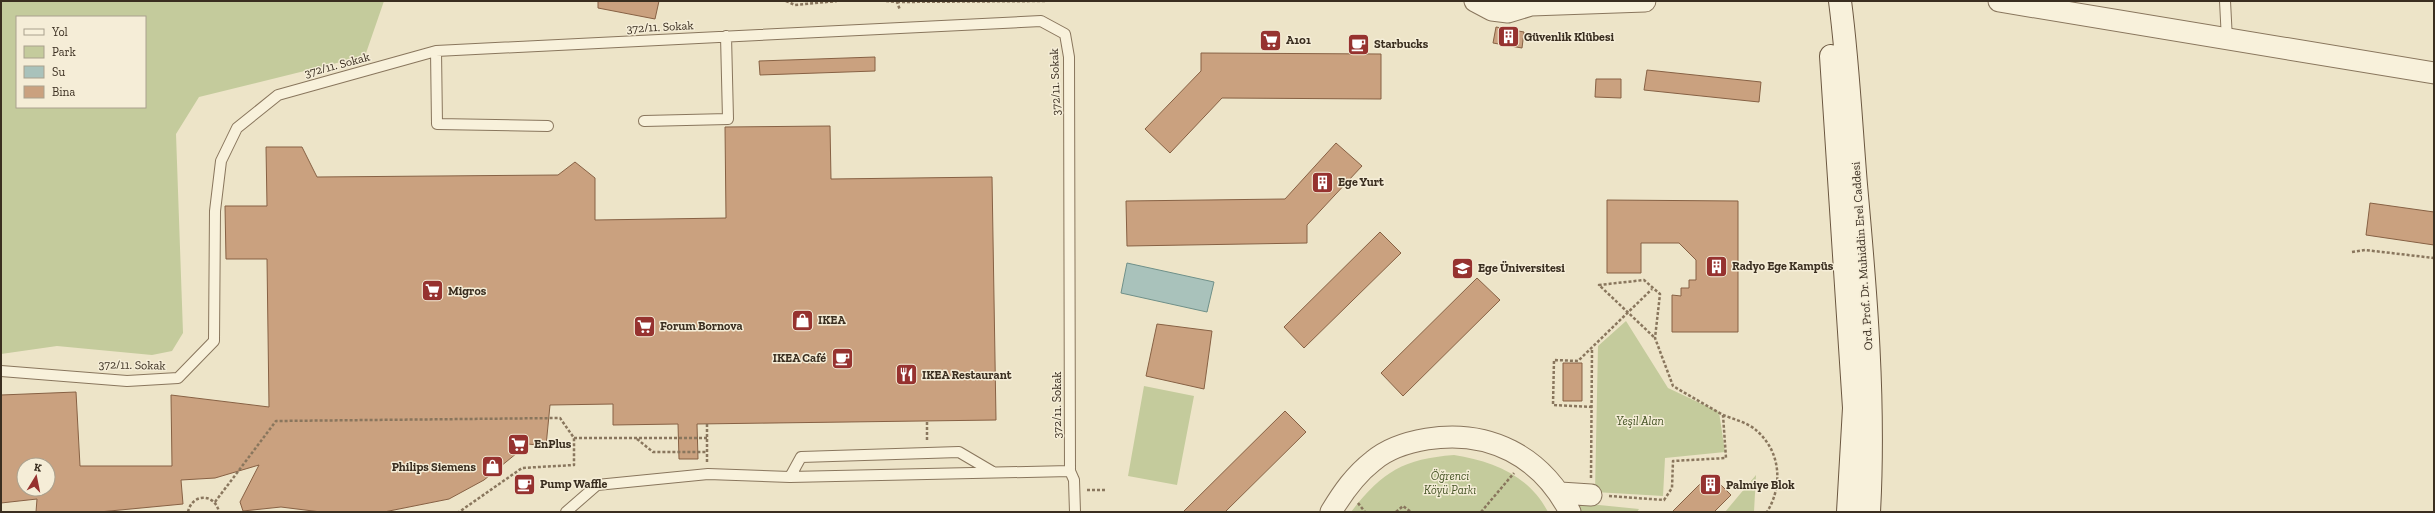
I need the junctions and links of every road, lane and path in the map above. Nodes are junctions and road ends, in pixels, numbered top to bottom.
1 (786, 1) edge
2 (837, 1) edge
3 (886, 1) edge
4 (1046, 1) edge
5 (1616, 1) edge
6 (1645, 1) edge
7 (1827, 1) edge
8 (1840, 1) edge
9 (1999, 1) edge
10 (2225, 1) edge
11 (897, 2) edge
12 (1475, 2) edge
13 (1533, 3) edge
14 (900, 10) dead end
15 (726, 36) junction
16 (2227, 40) junction
17 (436, 51) junction
18 (2434, 73) edge
19 (644, 121) dead end
20 (548, 126) dead end
21 (2352, 252) dead end
22 (2434, 258) edge
23 (1652, 289) junction
24 (1627, 313) junction
25 (1655, 338) junction
26 (1592, 348) junction
27 (1, 371) edge
28 (1592, 407) junction
29 (1724, 415) junction
30 (927, 421) dead end
31 (707, 424) dead end
32 (574, 438) junction
33 (637, 438) junction
34 (707, 438) junction
35 (927, 444) dead end
36 (707, 452) junction
37 (1526, 459) junction
38 (707, 466) dead end
39 (993, 472) junction
40 (1070, 472) junction
41 (790, 477) junction
42 (1074, 490) junction
43 (1105, 490) dead end
44 (1560, 493) junction
45 (1591, 495) junction
46 (215, 502) junction
47 (188, 512) edge
48 (219, 512) edge
49 (459, 512) edge
50 (566, 512) edge
51 (1075, 512) edge
52 (1331, 512) edge
53 (1396, 512) edge
54 (1411, 512) edge
55 (1481, 512) edge
56 (1570, 512) edge
57 (1767, 512) edge
58 (1848, 512) edge
59 (1869, 512) edge

1 - 2 path
3 - 11 path
4 - 11 path
5 - 6 street
5 - 13 street
7 - 58 main road, Ord. Prof. Dr. Muhiddin Erel Caddesi
8 - 59 main road, Ord. Prof. Dr. Muhiddin Erel Caddesi
9 - 16 street
10 - 16 lane
11 - 14 path
12 - 13 street
15 - 17 lane, 372/11. Sokak
15 - 19 lane
15 - 40 lane, 372/11. Sokak
16 - 18 street
17 - 20 lane
17 - 27 lane, 372/11. Sokak
21 - 22 path
23 - 24 path
23 - 24 path
23 - 25 path
24 - 25 path
24 - 26 path
25 - 29 path
26 - 28 path
26 - 28 path
28 - 45 path
29 - 45 path
29 - 57 path
30 - 35 path
31 - 34 path
32 - 33 path
32 - 46 path
32 - 49 path
33 - 34 path
33 - 36 path
34 - 36 path
36 - 38 path
37 - 44 street
37 - 52 street
37 - 55 path
39 - 40 lane
39 - 41 lane
39 - 41 lane
40 - 42 lane, 372/11. Sokak
41 - 50 lane
42 - 43 path
42 - 51 lane, 372/11. Sokak
44 - 45 street
44 - 56 street
46 - 47 path
46 - 48 path
53 - 54 path

